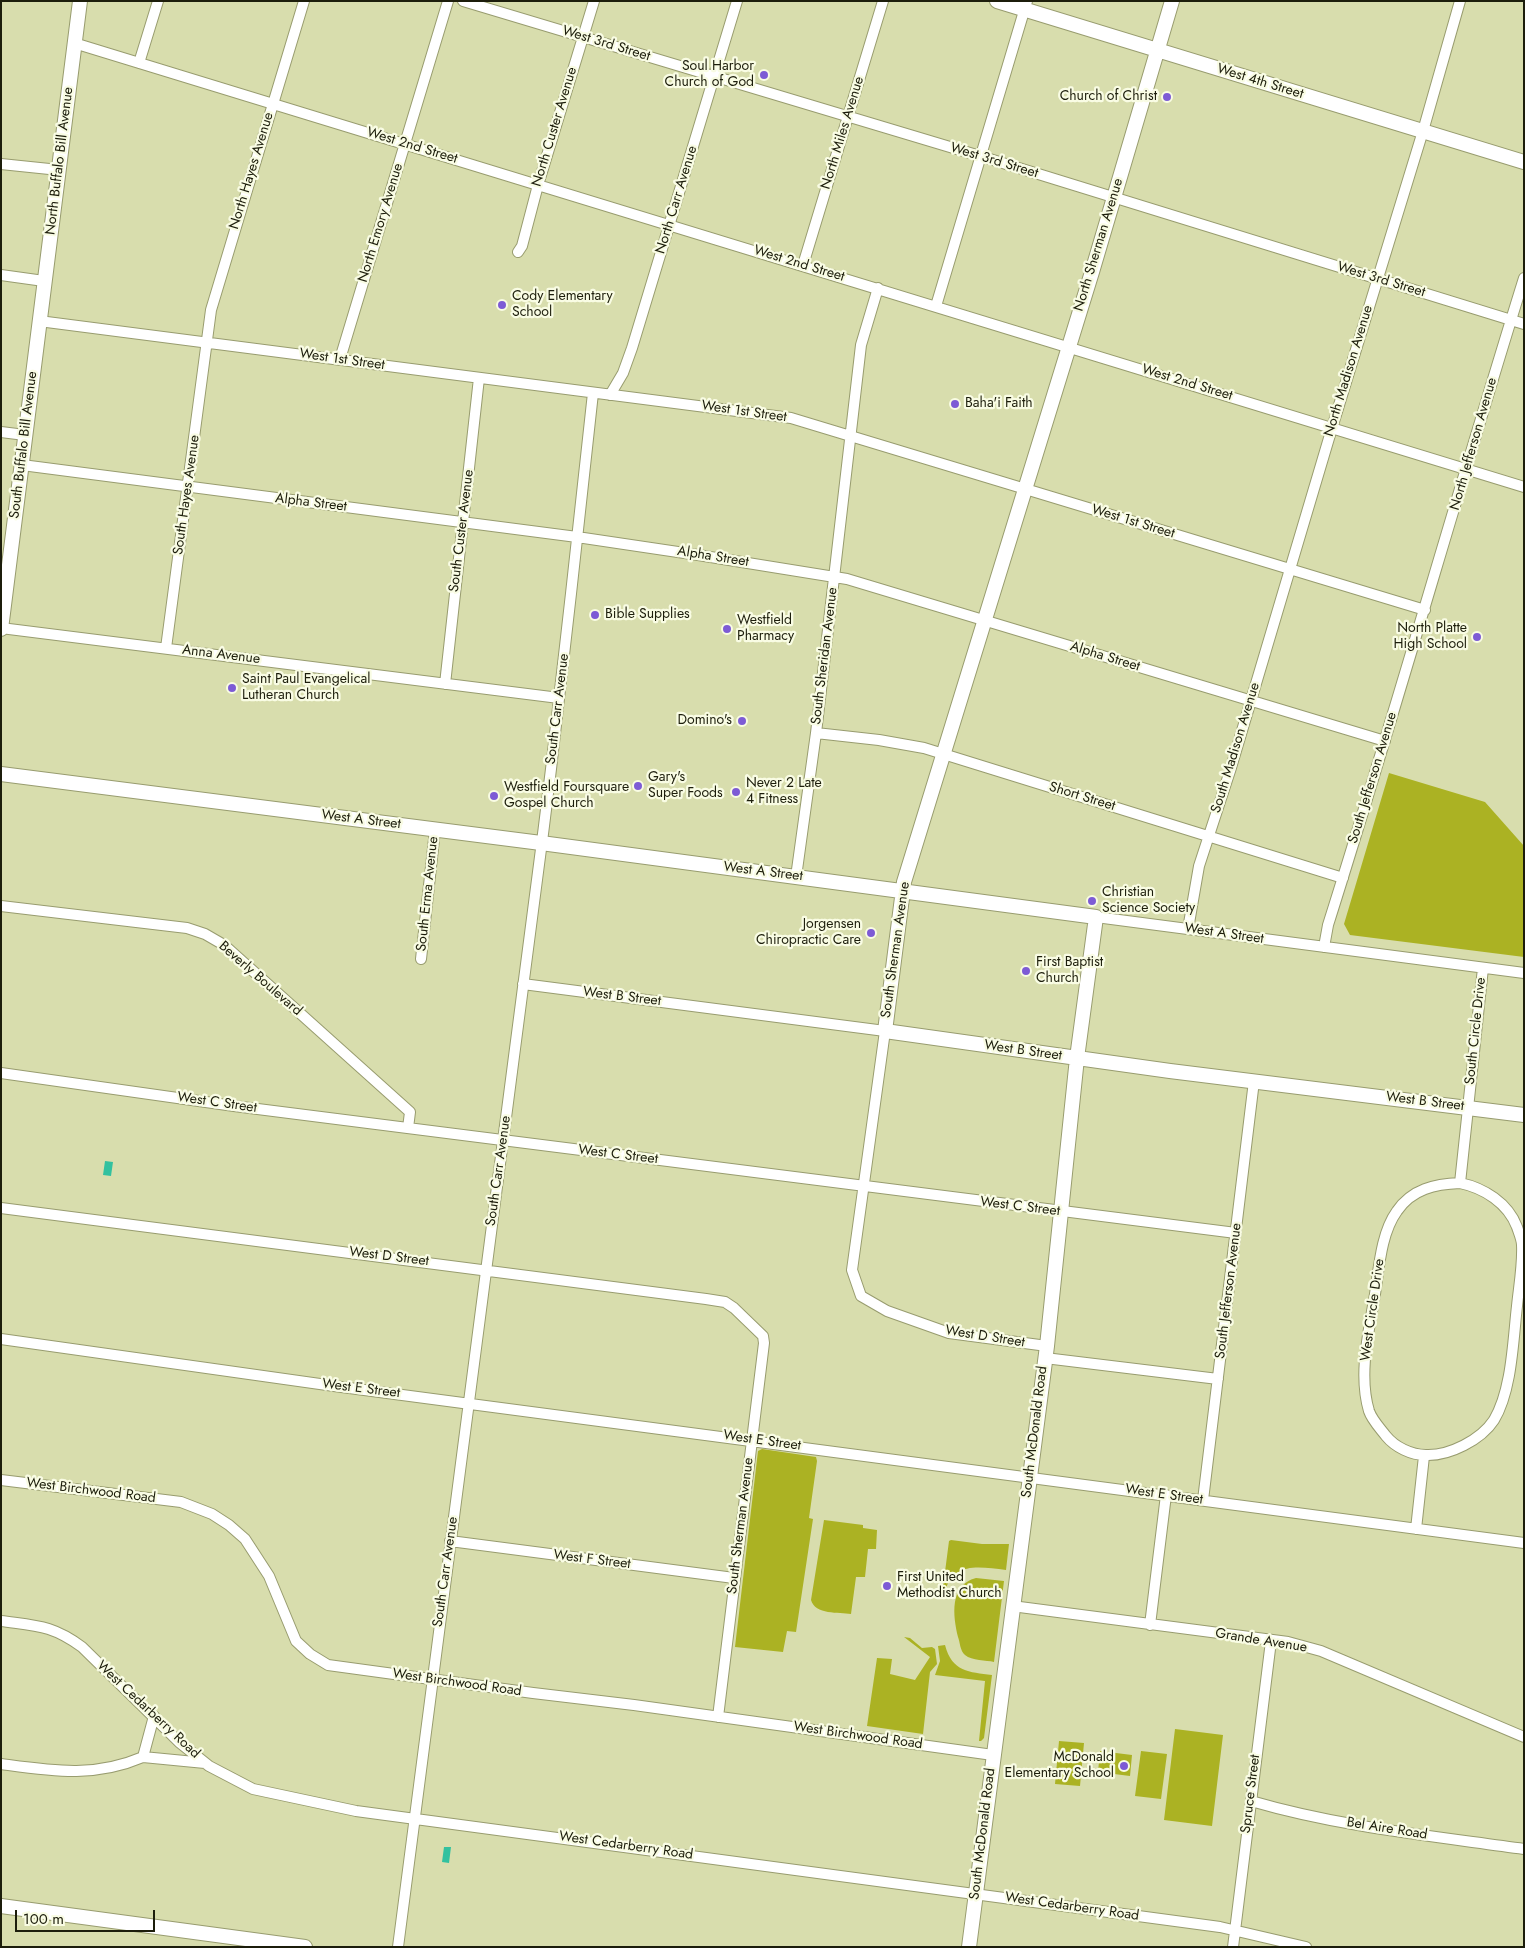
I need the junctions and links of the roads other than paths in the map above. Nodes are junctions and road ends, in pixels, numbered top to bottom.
1 (80, 1) edge
2 (158, 1) edge
3 (304, 1) edge
4 (448, 1) edge
5 (463, 1) edge
6 (594, 1) edge
7 (737, 1) edge
8 (883, 1) edge
9 (997, 1) edge
10 (1172, 1) edge
11 (1460, 1) edge
12 (1026, 6) edge
13 (583, 37) junction
14 (74, 43) junction
15 (1157, 50) junction
16 (139, 63) junction
17 (714, 77) junction
18 (272, 104) junction
19 (848, 117) junction
20 (1423, 131) junction
21 (405, 144) junction
22 (980, 156) junction
23 (1524, 162) edge
24 (1, 164) edge
25 (59, 170) junction
26 (538, 185) junction
27 (1114, 198) junction
28 (669, 225) junction
29 (518, 252) dead end
30 (802, 265) junction
31 (1, 275) edge
32 (1524, 278) edge
33 (1378, 279) junction
34 (44, 281) junction
35 (878, 288) junction
36 (936, 306) junction
37 (1511, 320) junction
38 (40, 321) junction
39 (1524, 324) edge
40 (206, 342) junction
41 (1069, 347) junction
42 (340, 359) junction
43 (479, 378) junction
44 (593, 393) junction
45 (610, 395) junction
46 (1332, 428) junction
47 (1, 432) edge
48 (25, 434) junction
49 (850, 435) junction
50 (22, 465) junction
51 (1466, 469) junction
52 (1524, 487) edge
53 (189, 488) junction
54 (1024, 489) junction
55 (462, 523) junction
56 (577, 537) junction
57 (5, 560) edge
58 (1290, 569) junction
59 (834, 577) junction
60 (1425, 610) junction
61 (985, 621) junction
62 (1, 629) edge
63 (166, 648) junction
64 (445, 684) junction
65 (560, 698) junction
66 (1251, 701) junction
67 (816, 733) junction
68 (1384, 742) junction
69 (944, 755) junction
70 (1, 774) edge
71 (435, 830) junction
72 (1209, 836) junction
73 (541, 843) junction
74 (796, 876) junction
75 (1343, 878) junction
76 (903, 891) junction
77 (1, 906) edge
78 (1096, 917) junction
79 (1188, 929) junction
80 (1324, 947) junction
81 (421, 959) dead end
82 (1482, 968) junction
83 (1524, 973) edge
84 (523, 984) junction
85 (885, 1032) junction
86 (1077, 1058) junction
87 (1, 1074) edge
88 (1254, 1081) junction
89 (1468, 1108) junction
90 (1524, 1115) edge
91 (408, 1128) junction
92 (504, 1140) junction
93 (1460, 1183) junction
94 (864, 1187) junction
95 (1, 1208) edge
96 (1061, 1212) junction
97 (1236, 1233) junction
98 (486, 1270) junction
99 (868, 1301) joint
100 (763, 1336) joint
101 (1, 1339) edge
102 (1046, 1352) junction
103 (1218, 1379) junction
104 (468, 1402) junction
105 (751, 1440) junction
106 (1424, 1456) junction
107 (1030, 1477) junction
108 (1, 1480) edge
109 (1166, 1495) junction
110 (1203, 1500) junction
111 (1416, 1528) junction
112 (450, 1542) junction
113 (1524, 1543) edge
114 (734, 1578) junction
115 (1012, 1606) junction
116 (1, 1622) edge
117 (1150, 1625) junction
118 (1271, 1641) junction
119 (431, 1680) junction
120 (154, 1716) junction
121 (718, 1717) junction
122 (1524, 1736) edge
123 (993, 1755) junction
124 (143, 1757) junction
125 (205, 1763) junction
126 (1, 1764) edge
127 (1251, 1801) junction
128 (414, 1818) junction
129 (1524, 1849) edge
130 (975, 1893) junction
131 (1, 1906) edge
132 (1235, 1930) junction
133 (305, 1947) edge
134 (398, 1947) edge
135 (968, 1947) edge
136 (1232, 1947) edge
137 (1306, 1947) edge

1 - 14 street, North Buffalo Bill Avenue
2 - 16 street
3 - 18 street, North Hayes Avenue
4 - 21 street, North Emory Avenue
5 - 13 street, West 3rd Street
6 - 13 street, North Custer Avenue
7 - 17 street, North Carr Avenue
8 - 19 street, North Miles Avenue
9 - 12 street, West 4th Street
10 - 15 street, North Sherman Avenue
11 - 20 street, North Madison Avenue
12 - 15 street, West 4th Street
12 - 22 street
13 - 17 street, West 3rd Street
13 - 26 street, North Custer Avenue
14 - 16 street, West 2nd Street
14 - 25 street, North Buffalo Bill Avenue
15 - 20 street, West 4th Street
15 - 27 street, North Sherman Avenue
16 - 18 street, West 2nd Street
17 - 19 street, West 3rd Street
17 - 28 street, North Carr Avenue
18 - 21 street, West 2nd Street
18 - 40 street, North Hayes Avenue
19 - 22 street, West 3rd Street
19 - 30 street, North Miles Avenue
20 - 23 street, West 4th Street
20 - 33 street, North Madison Avenue
21 - 26 street, West 2nd Street
21 - 42 street, North Emory Avenue
22 - 27 street, West 3rd Street
22 - 36 street
24 - 25 street
25 - 34 street, North Buffalo Bill Avenue
26 - 28 street, West 2nd Street
26 - 29 street, North Custer Avenue
27 - 33 street, West 3rd Street
27 - 41 street, North Sherman Avenue
28 - 30 street, West 2nd Street
28 - 45 street, North Carr Avenue
30 - 35 street, West 2nd Street
31 - 34 street
32 - 37 street, North Jefferson Avenue
33 - 37 street, West 3rd Street
33 - 46 street, North Madison Avenue
34 - 38 street, North Buffalo Bill Avenue
35 - 36 street, West 2nd Street
35 - 49 street, South Sheridan Avenue
36 - 41 street, West 2nd Street
37 - 39 street, West 3rd Street
37 - 51 street, North Jefferson Avenue
38 - 40 street, West 1st Street
38 - 48 street, South Buffalo Bill Avenue
40 - 42 street, West 1st Street
40 - 53 street, South Hayes Avenue
41 - 46 street, West 2nd Street
41 - 54 street, North Sherman Avenue
42 - 43 street, West 1st Street
43 - 44 street, West 1st Street
43 - 55 street, South Custer Avenue
44 - 45 street, West 1st Street
44 - 56 street, South Carr Avenue
45 - 49 street, West 1st Street
46 - 51 street, West 2nd Street
46 - 58 street, North Madison Avenue
47 - 48 street
48 - 50 street, South Buffalo Bill Avenue
49 - 54 street, West 1st Street
49 - 59 street, South Sheridan Avenue
50 - 53 street, Alpha Street
50 - 57 street, South Buffalo Bill Avenue
51 - 52 street, West 2nd Street
51 - 60 street, North Jefferson Avenue
53 - 55 street, Alpha Street
53 - 63 street, South Hayes Avenue
54 - 58 street, West 1st Street
54 - 61 street, South Sherman Avenue
55 - 56 street, Alpha Street
55 - 64 street, South Custer Avenue
56 - 59 street, Alpha Street
56 - 65 street, South Carr Avenue
57 - 62 street, South Buffalo Bill Avenue
58 - 60 street, West 1st Street
58 - 66 street, South Madison Avenue
59 - 61 street, Alpha Street
59 - 67 street, South Sheridan Avenue
60 - 68 street, South Jefferson Avenue
61 - 66 street, Alpha Street
61 - 69 street, South Sherman Avenue
62 - 63 street, Anna Avenue
63 - 64 street, Anna Avenue
64 - 65 street, Anna Avenue
65 - 73 street, South Carr Avenue
66 - 68 street, Alpha Street
66 - 72 street, South Madison Avenue
67 - 69 street, Short Street
67 - 74 street, South Sheridan Avenue
68 - 75 street, South Jefferson Avenue
69 - 72 street, Short Street
69 - 76 street, South Sherman Avenue
70 - 71 street, West A Street
71 - 73 street, West A Street
71 - 81 street, South Erma Avenue
72 - 75 street, Short Street
72 - 79 street, South Madison Avenue
73 - 74 street, West A Street
73 - 84 street, South Carr Avenue
74 - 76 street, West A Street
75 - 80 street, South Jefferson Avenue
76 - 78 street, West A Street
76 - 85 street, South Sherman Avenue
77 - 91 street, Beverly Boulevard
78 - 79 street, West A Street
78 - 86 street, South McDonald Road
79 - 80 street, West A Street
80 - 82 street, West A Street
82 - 83 street, West A Street
82 - 89 street, South Circle Drive
84 - 85 street, West B Street
84 - 92 street, South Carr Avenue
85 - 86 street, West B Street
85 - 94 street, South Sherman Avenue
86 - 88 street, West B Street
86 - 96 street, South McDonald Road
87 - 91 street, West C Street
88 - 89 street, West B Street
88 - 97 street, South Jefferson Avenue
89 - 90 street, West B Street
89 - 93 street, South Circle Drive
91 - 92 street, West C Street
92 - 94 street, West C Street
92 - 98 street, South Carr Avenue
93 - 106 street, West Circle Drive
93 - 106 street
94 - 96 street, West C Street
94 - 99 street, South Sherman Avenue
95 - 98 street, West D Street
96 - 97 street, West C Street
96 - 102 street, South McDonald Road
97 - 103 street, South Jefferson Avenue
98 - 100 street, West D Street
98 - 104 street, South Carr Avenue
99 - 102 street, West D Street
100 - 105 street, South Sherman Avenue
101 - 104 street, West E Street
102 - 103 street, West D Street
102 - 107 street, South McDonald Road
103 - 110 street, South Jefferson Avenue
104 - 105 street, West E Street
104 - 112 street, South Carr Avenue
105 - 107 street, West E Street
105 - 114 street, South Sherman Avenue
106 - 111 street
107 - 109 street, West E Street
107 - 115 street, South McDonald Road
108 - 119 street, West Birchwood Road
109 - 110 street, West E Street
109 - 117 street
110 - 111 street, West E Street
111 - 113 street, West E Street
112 - 114 street, West F Street
112 - 119 street, South Carr Avenue
114 - 121 street, South Sherman Avenue
115 - 117 street, Grande Avenue
115 - 123 street, South McDonald Road
116 - 120 street, West Cedarberry Road
117 - 118 street, Grande Avenue
118 - 122 street, Grande Avenue
118 - 127 street, Spruce Street
119 - 121 street, West Birchwood Road
119 - 128 street, South Carr Avenue
120 - 124 street
120 - 125 street, West Cedarberry Road
121 - 123 street, West Birchwood Road
123 - 130 street, South McDonald Road
124 - 125 street
124 - 126 street
125 - 128 street, West Cedarberry Road
127 - 129 street, Bel Aire Road
127 - 132 street, Spruce Street
128 - 130 street, West Cedarberry Road
128 - 134 street, South Carr Avenue
130 - 132 street, West Cedarberry Road
130 - 135 street, South McDonald Road
131 - 133 street
132 - 136 street, Spruce Street
132 - 137 street, West Cedarberry Road

